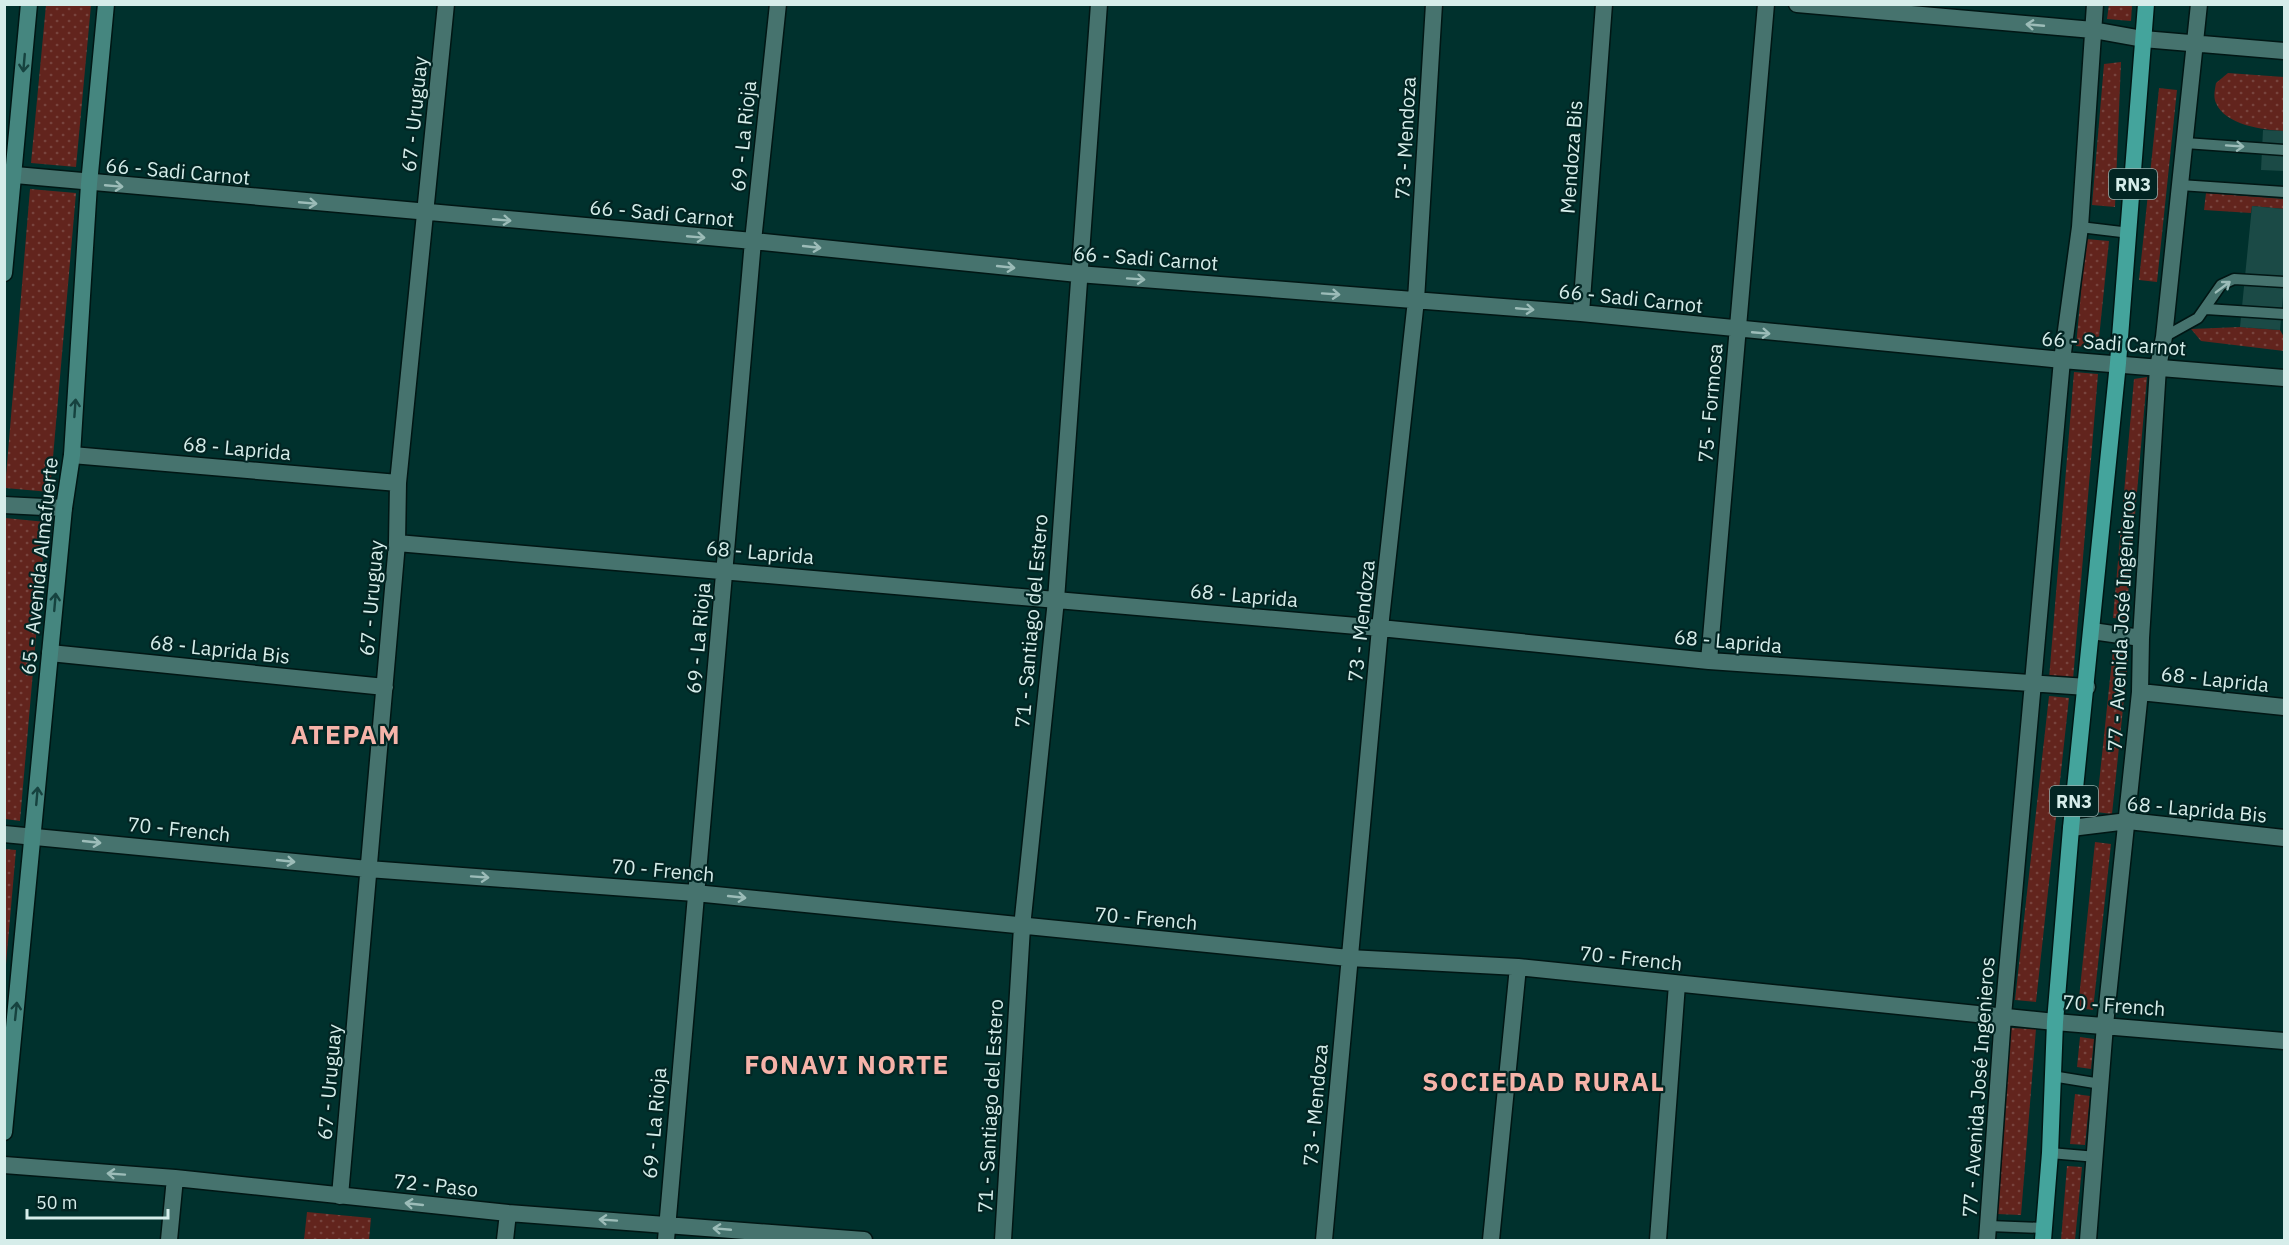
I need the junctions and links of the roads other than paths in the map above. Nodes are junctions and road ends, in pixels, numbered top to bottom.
1 (29, 4) edge
2 (106, 4) edge
3 (446, 4) edge
4 (778, 4) edge
5 (1099, 4) edge
6 (1434, 4) edge
7 (1604, 4) edge
8 (1766, 4) edge
9 (1797, 4) edge
10 (2095, 4) edge
11 (2146, 4) edge
12 (2199, 4) edge
13 (2093, 30) junction
14 (2143, 39) junction
15 (2195, 44) junction
16 (2284, 51) edge
17 (2185, 143) junction
18 (2284, 150) edge
19 (9, 175) edge
20 (89, 184) junction
21 (2180, 185) junction
22 (2284, 192) edge
23 (426, 213) junction
24 (2080, 227) junction
25 (2130, 233) junction
26 (753, 242) junction
27 (4, 273) edge
28 (1078, 274) junction
29 (2284, 282) edge
30 (1416, 300) junction
31 (2206, 309) junction
32 (1581, 314) junction
33 (2284, 314) edge
34 (1738, 330) junction
35 (2164, 337) junction
36 (2062, 360) junction
37 (2118, 363) junction
38 (2158, 367) junction
39 (2284, 378) edge
40 (72, 455) junction
41 (398, 483) junction
42 (4, 505) edge
43 (64, 508) junction
44 (397, 543) junction
45 (725, 570) junction
46 (1056, 600) junction
47 (1380, 628) junction
48 (2092, 632) junction
49 (2140, 638) junction
50 (51, 653) junction
51 (1709, 661) junction
52 (2035, 685) junction
53 (385, 687) junction
54 (2087, 687) junction
55 (2140, 692) junction
56 (2284, 707) edge
57 (2128, 821) junction
58 (2071, 828) junction
59 (4, 834) edge
60 (33, 836) junction
61 (2284, 838) edge
62 (368, 869) junction
63 (695, 893) junction
64 (1022, 927) junction
65 (1349, 958) junction
66 (1518, 968) junction
67 (1677, 984) junction
68 (2003, 1016) junction
69 (2055, 1022) junction
70 (2106, 1025) junction
71 (2284, 1041) edge
72 (2052, 1076) junction
73 (2101, 1083) junction
74 (4, 1132) edge
75 (2050, 1153) junction
76 (2097, 1157) junction
77 (4, 1165) edge
78 (175, 1178) junction
79 (340, 1196) junction
80 (507, 1213) junction
81 (666, 1232) edge
82 (1988, 1233) edge
83 (2043, 1234) edge
84 (169, 1240) edge
85 (505, 1240) edge
86 (864, 1240) edge
87 (1003, 1240) edge
88 (1324, 1240) edge
89 (1491, 1240) edge
90 (1658, 1240) edge
91 (2088, 1240) edge

1 -> 19 main road
2 - 20 main road, 65 - Avenida Almafuerte
3 - 23 street, 67 - Uruguay
4 - 26 street, 69 - La Rioja
5 - 28 street, 71 - Santiago del Estero
6 - 30 street, 73 - Mendoza
7 - 32 street, Mendoza Bis
8 - 34 street, 75 - Formosa
13 -> 9 street
10 - 13 street, 77 - Avenida José Ingenieros
11 - 14 highway, 77 - Avenida José Ingenieros / RN3
12 - 15 street, 77 - Avenida José Ingenieros
13 - 14 street
13 - 24 street, 77 - Avenida José Ingenieros
14 - 15 street
14 - 25 highway, 77 - Avenida José Ingenieros / RN3
15 - 16 street
15 - 17 street, 77 - Avenida José Ingenieros
17 -> 18 lane
17 - 21 street, 77 - Avenida José Ingenieros
19 - 20 street, 66 - Sadi Carnot
19 - 27 main road
20 -> 23 street, 66 - Sadi Carnot
40 -> 20 main road, 65 - Avenida Almafuerte
21 - 22 lane
21 - 35 street, 77 - Avenida José Ingenieros
23 -> 26 street, 66 - Sadi Carnot
23 - 41 street, 67 - Uruguay
24 - 25 lane
24 - 36 street, 77 - Avenida José Ingenieros
25 - 37 highway, 77 - Avenida José Ingenieros / RN3
26 -> 28 street, 66 - Sadi Carnot
26 - 45 street, 69 - La Rioja
28 -> 30 street, 66 - Sadi Carnot
28 - 46 street, 71 - Santiago del Estero
31 -> 29 lane
30 -> 32 street, 66 - Sadi Carnot
30 - 47 street, 73 - Mendoza
31 - 33 lane
31 - 35 lane
32 - 34 street, 66 - Sadi Carnot
34 -> 36 street, 66 - Sadi Carnot
34 - 51 street, 75 - Formosa
35 - 38 street, 77 - Avenida José Ingenieros
36 - 37 street, 66 - Sadi Carnot
36 - 52 street, 77 - Avenida José Ingenieros
37 - 38 street, 66 - Sadi Carnot
37 - 48 highway, 77 - Avenida José Ingenieros / RN3
38 - 39 street, 66 - Sadi Carnot
38 - 49 street, 77 - Avenida José Ingenieros
40 - 41 street, 68 - Laprida
40 - 43 main road, 65 - Avenida Almafuerte
41 - 44 street, 67 - Uruguay
42 - 43 street
50 -> 43 main road, 65 - Avenida Almafuerte
44 - 45 street, 68 - Laprida
44 - 53 street, 67 - Uruguay
45 - 46 street, 68 - Laprida
45 - 63 street, 69 - La Rioja
46 - 47 street, 68 - Laprida
46 - 64 street, 71 - Santiago del Estero
47 - 51 street, 68 - Laprida
47 - 65 street, 73 - Mendoza
48 - 49 street
48 - 54 highway, 77 - Avenida José Ingenieros / RN3
49 - 55 street, 77 - Avenida José Ingenieros
50 - 53 street, 68 - Laprida Bis
60 -> 50 main road, 65 - Avenida Almafuerte
51 - 52 street, 68 - Laprida
52 - 54 street, 68 - Laprida
52 - 68 street, 77 - Avenida José Ingenieros
53 - 62 street, 67 - Uruguay
54 - 58 highway, 77 - Avenida José Ingenieros / RN3
55 - 56 street, 68 - Laprida
55 - 57 street, 77 - Avenida José Ingenieros
57 - 58 street, 68 - Laprida Bis
57 - 61 street, 68 - Laprida Bis
57 - 70 street, 77 - Avenida José Ingenieros
58 - 69 highway, 77 - Avenida José Ingenieros / RN3
59 - 60 street, 70 - French
60 -> 62 street, 70 - French
74 -> 60 main road, 65 - Avenida Almafuerte
62 -> 63 street, 70 - French
62 - 79 street, 67 - Uruguay
63 -> 64 street, 70 - French
63 - 81 street, 69 - La Rioja
64 - 65 street, 70 - French
64 - 87 street, 71 - Santiago del Estero
65 - 66 street, 70 - French
65 - 88 street, 73 - Mendoza
66 - 67 street, 70 - French
66 - 89 street
67 - 68 street, 70 - French
67 - 90 street
68 - 69 street, 70 - French
68 - 82 street, 77 - Avenida José Ingenieros
69 - 70 street, 70 - French
69 - 72 highway, 77 - Avenida José Ingenieros / RN3
70 - 71 street, 70 - French
70 - 73 street, 77 - Avenida José Ingenieros
72 - 73 lane
72 - 75 highway, 77 - Avenida José Ingenieros / RN3
73 - 76 street, 77 - Avenida José Ingenieros
75 - 76 lane
75 - 83 highway, 77 - Avenida José Ingenieros / RN3
76 - 91 street, 77 - Avenida José Ingenieros
78 -> 77 street, 72 - Paso
78 - 79 street, 72 - Paso
78 - 84 street
80 -> 79 street, 72 - Paso
81 -> 80 street, 72 - Paso
80 - 85 street
86 -> 81 street, 72 - Paso
82 - 83 lane

